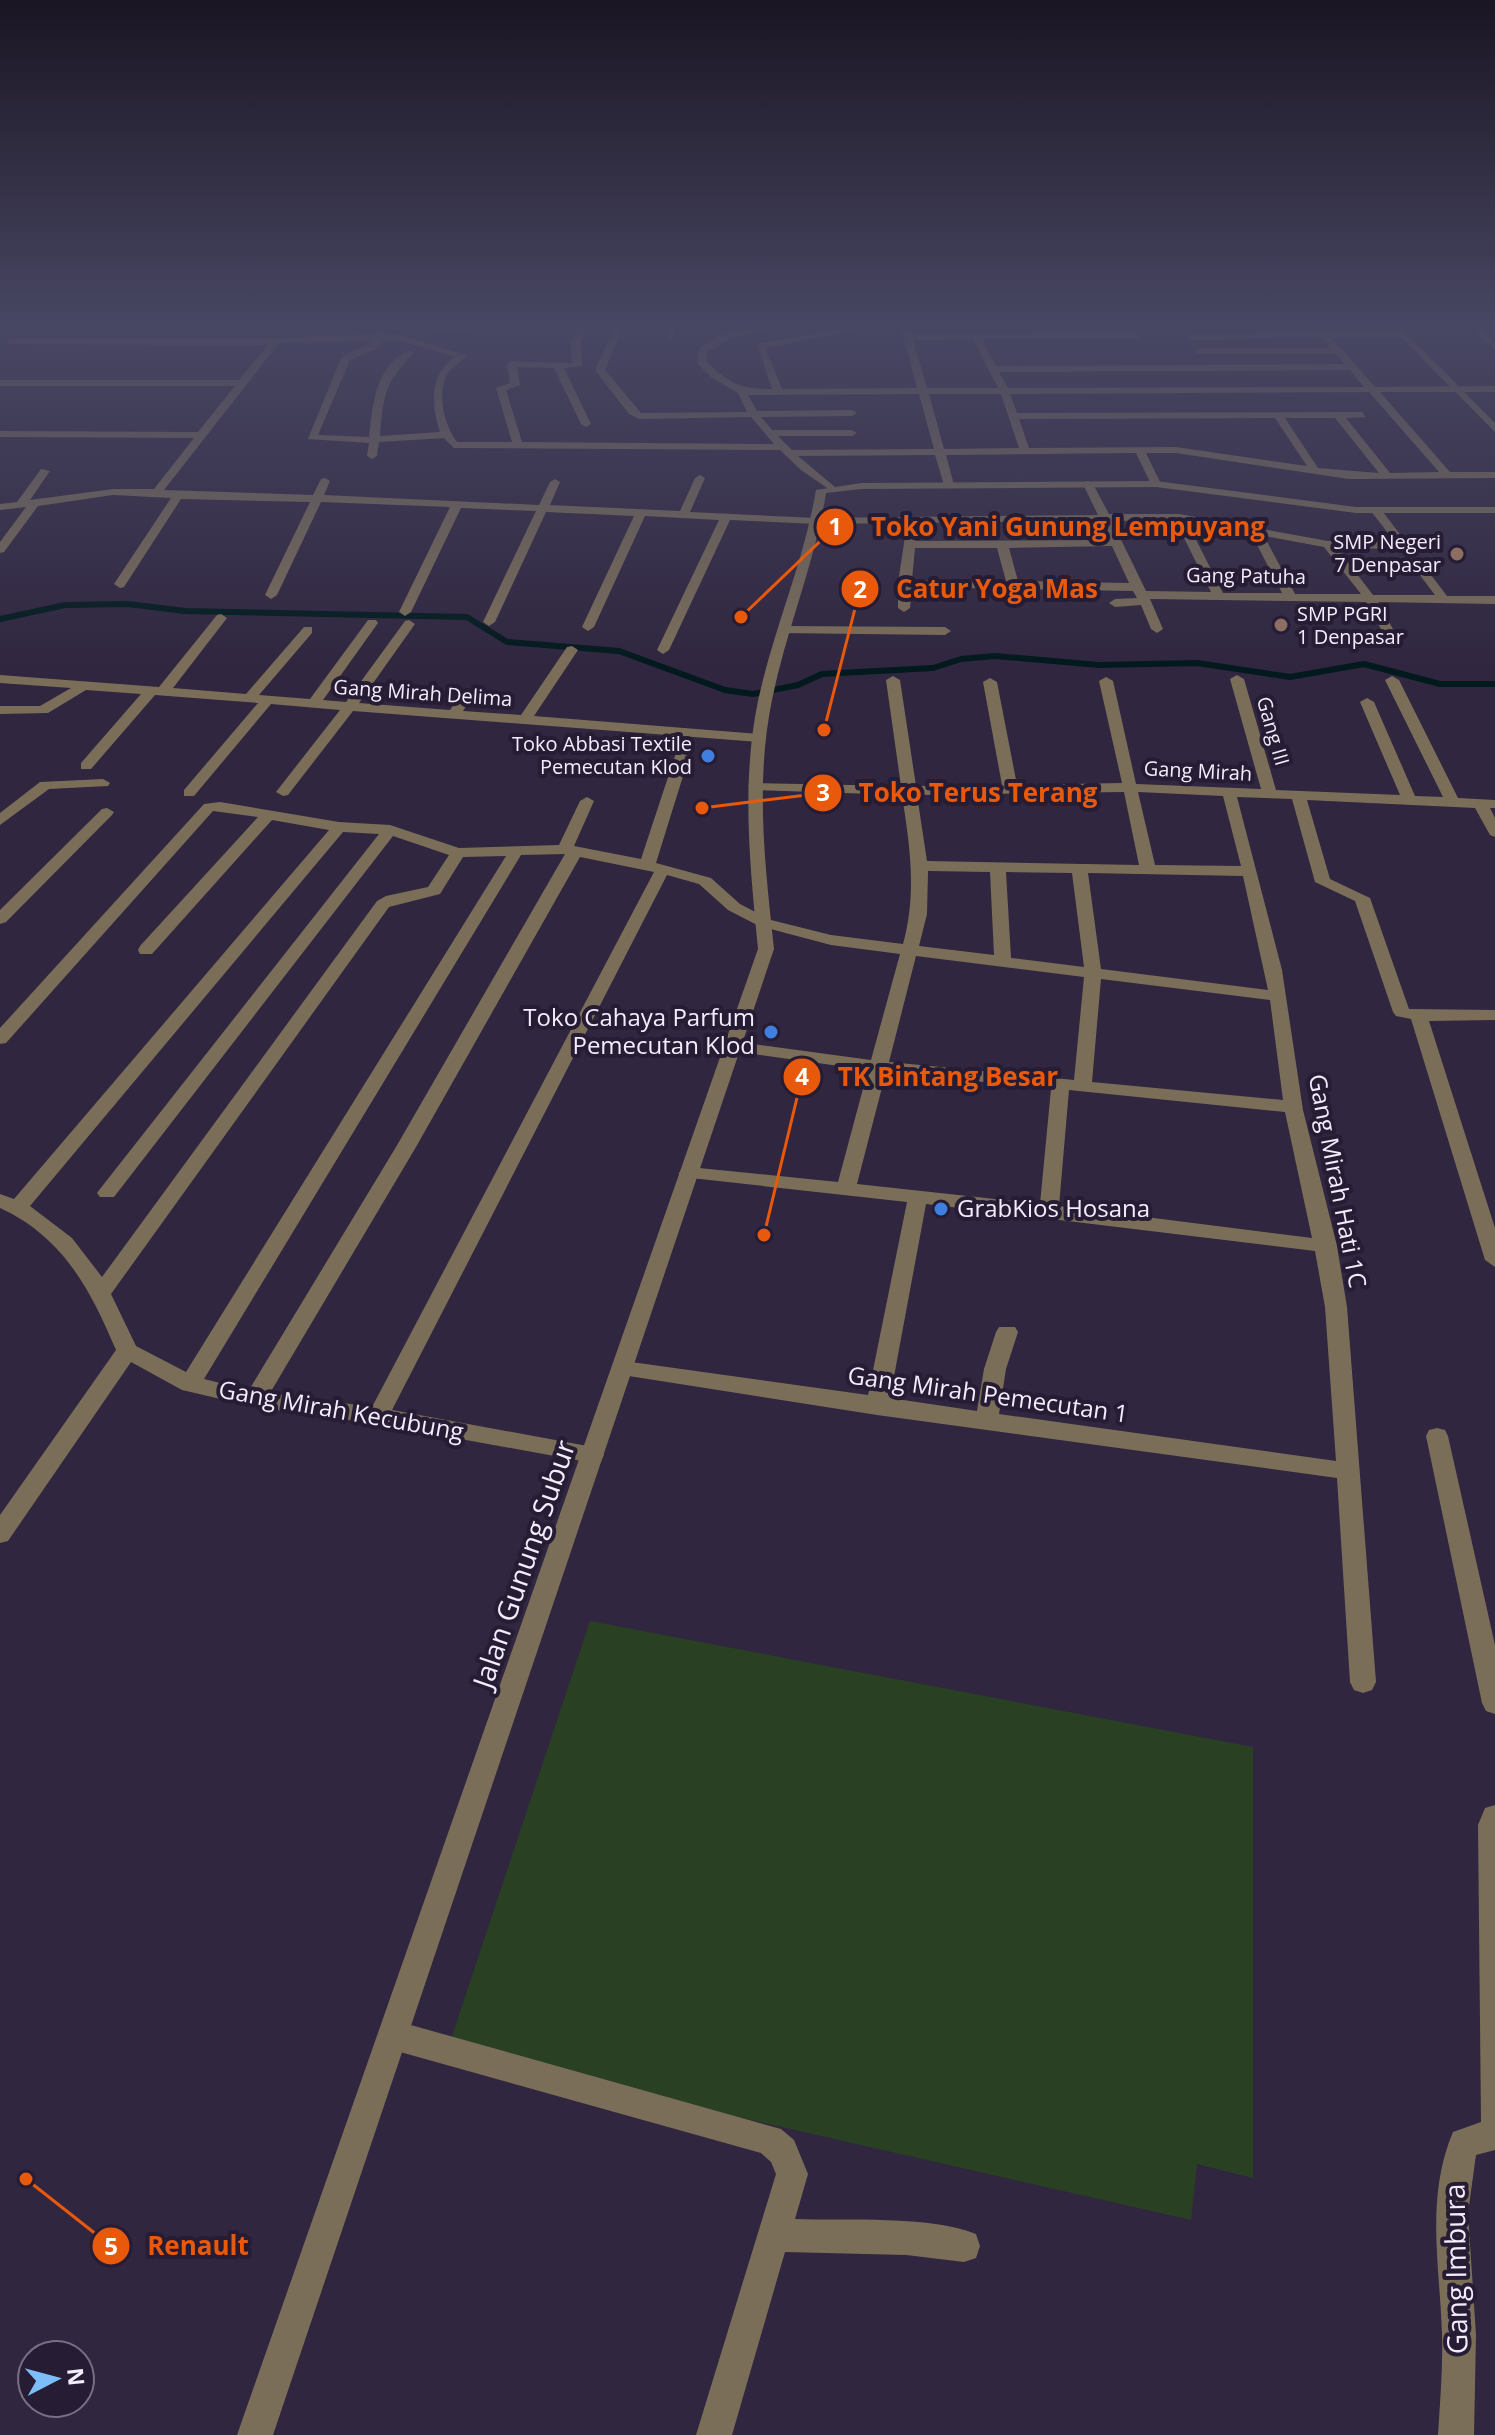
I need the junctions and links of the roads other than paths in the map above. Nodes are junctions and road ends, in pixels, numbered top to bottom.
1 (197, 438) edge
2 (320, 438) edge
3 (409, 438) edge
4 (448, 438) edge
5 (516, 438) edge
6 (776, 438) edge
7 (854, 438) edge
8 (936, 438) edge
9 (1021, 438) edge
10 (1293, 438) edge
11 (1356, 438) edge
12 (1416, 438) edge
13 (1076, 439) dead end
14 (1151, 439) dead end
15 (375, 440) junction
16 (518, 446) junction
17 (787, 450) junction
18 (940, 451) junction
19 (1025, 451) junction
20 (1081, 451) junction
21 (1140, 451) junction
22 (1158, 451) junction
23 (859, 452) junction
24 (372, 456) dead end
25 (45, 471) dead end
26 (1315, 471) junction
27 (1447, 475) junction
28 (1495, 475) edge
29 (1387, 476) junction
30 (700, 478) dead end
31 (325, 481) dead end
32 (555, 482) dead end
33 (1088, 484) junction
34 (1156, 484) junction
35 (949, 485) junction
36 (830, 487) junction
37 (158, 490) junction
38 (178, 496) junction
39 (320, 498) junction
40 (34, 504) junction
41 (457, 504) junction
42 (20, 506) junction
43 (0, 507) edge
44 (542, 509) junction
45 (1376, 510) junction
46 (1495, 510) edge
47 (641, 514) junction
48 (683, 516) junction
49 (1179, 517) junction
50 (726, 518) junction
51 (1107, 518) junction
52 (910, 520) junction
53 (816, 521) junction
54 (1255, 530) junction
55 (1116, 543) junction
56 (1002, 544) junction
57 (1328, 544) junction
58 (910, 545) junction
59 (1401, 546) junction
60 (0, 550) edge
61 (904, 583) junction
62 (120, 584) dead end
63 (1013, 585) junction
64 (1140, 594) junction
65 (271, 595) dead end
66 (1219, 596) junction
67 (1369, 597) junction
68 (1442, 597) junction
69 (1291, 598) junction
70 (1495, 600) edge
71 (1115, 603) dead end
72 (904, 608) dead end
73 (221, 618) dead end
74 (489, 622) dead end
75 (372, 623) dead end
76 (588, 627) dead end
77 (1157, 629) dead end
78 (308, 630) dead end
79 (783, 630) junction
80 (945, 631) dead end
81 (1393, 640) dead end
82 (572, 650) dead end
83 (663, 650) dead end
84 (0, 679) edge
85 (1237, 679) dead end
86 (893, 680) dead end
87 (1392, 680) dead end
88 (1106, 681) dead end
89 (990, 682) dead end
90 (83, 687) junction
91 (156, 692) junction
92 (467, 694) dead end
93 (248, 700) junction
94 (266, 702) junction
95 (1367, 702) dead end
96 (313, 705) junction
97 (349, 707) junction
98 (0, 710) edge
99 (454, 715) junction
100 (524, 721) junction
101 (759, 738) junction
102 (686, 744) dead end
103 (86, 766) dead end
104 (103, 783) dead end
105 (755, 786) junction
106 (1010, 787) junction
107 (1131, 788) junction
108 (908, 791) junction
109 (283, 792) dead end
110 (189, 793) dead end
111 (1229, 793) junction
112 (1270, 794) junction
113 (1298, 795) junction
114 (1409, 800) junction
115 (587, 801) dead end
116 (1453, 802) junction
117 (1487, 804) edge
118 (107, 812) dead end
119 (269, 814) junction
120 (0, 820) edge
121 (339, 827) junction
122 (390, 830) junction
123 (1495, 832) edge
124 (570, 850) junction
125 (458, 853) junction
126 (515, 853) junction
127 (920, 866) junction
128 (998, 866) junction
129 (655, 867) junction
130 (1079, 868) junction
131 (1148, 868) junction
132 (1250, 871) junction
133 (0, 919) edge
134 (765, 923) junction
135 (146, 950) dead end
136 (910, 950) junction
137 (1003, 961) junction
138 (1093, 972) junction
139 (1278, 996) junction
140 (1495, 1015) edge
141 (1419, 1016) junction
142 (0, 1039) edge
143 (731, 1046) junction
144 (877, 1066) junction
145 (1061, 1082) junction
146 (1083, 1084) junction
147 (1293, 1107) junction
148 (689, 1173) junction
149 (846, 1188) junction
150 (107, 1193) dead end
151 (918, 1197) junction
152 (9, 1204) edge
153 (1049, 1211) junction
154 (1327, 1246) junction
155 (1495, 1260) edge
156 (102, 1292) junction
157 (1007, 1332) dead end
158 (127, 1351) junction
159 (624, 1369) junction
160 (190, 1384) junction
161 (255, 1399) junction
162 (877, 1407) junction
163 (378, 1416) junction
164 (987, 1421) junction
165 (1437, 1436) dead end
166 (593, 1455) junction
167 (1346, 1471) junction
168 (0, 1534) edge
169 (1363, 1682) dead end
170 (1495, 1703) edge
171 (1495, 1817) edge
172 (1494, 1948) edge
173 (393, 2035) junction
174 (1495, 2119) edge
175 (1495, 2128) edge
176 (774, 2235) junction
177 (964, 2246) dead end
178 (255, 2435) edge
179 (714, 2435) edge
180 (1456, 2435) edge

1 - 37 street
2 - 15 street
3 - 15 street
4 - 16 street
5 - 16 street
6 - 17 street
7 - 23 street
8 - 18 street
9 - 19 street
10 - 26 street
11 - 29 street
12 - 27 street
13 - 20 street
14 - 22 street
15 - 24 street
16 - 17 street
17 - 23 street
17 - 36 street
18 - 19 street
18 - 23 street
18 - 35 street
19 - 20 street
20 - 21 street
21 - 22 street
21 - 34 street
22 - 26 street
25 - 42 street
26 - 29 street
27 - 28 street
27 - 29 street
30 - 48 street
31 - 39 street
32 - 44 street
33 - 34 street
33 - 35 street
33 - 51 street
34 - 45 street
35 - 36 street
36 - 53 street, Jalan Gunung Subur
37 - 38 street
37 - 40 street
38 - 39 street
38 - 62 street
39 - 41 street
39 - 65 street
40 - 42 street
40 - 60 street
41 - 44 street
41 - 97 street
42 - 43 street
44 - 47 street
44 - 74 street
45 - 46 street
45 - 59 street
47 - 48 street
47 - 76 street
48 - 50 street
49 - 51 street
49 - 54 street
49 - 66 street
50 - 53 street
50 - 83 street
51 - 52 street
51 - 55 street
52 - 53 street
52 - 58 street
53 - 79 street, Jalan Gunung Subur
54 - 57 street
54 - 69 street
55 - 56 street
55 - 64 street
56 - 58 street
56 - 63 street
57 - 59 street
57 - 67 street
58 - 61 street
59 - 68 street
61 - 63 street
61 - 72 street
63 - 64 street
64 - 66 street, Gang Patuha
64 - 71 street
64 - 77 street
66 - 69 street, Gang Patuha
67 - 68 street, Gang Patuha
67 - 69 street, Gang Patuha
67 - 81 street
68 - 70 street, Gang Patuha
73 - 91 street
75 - 96 street
78 - 93 street
79 - 80 street
79 - 101 street, Jalan Gunung Subur
82 - 100 street
84 - 90 street, Gang Mirah Delima
85 - 112 street, Gang III
86 - 108 street
87 - 116 street
88 - 107 street
89 - 106 street
90 - 91 street, Gang Mirah Delima
90 - 98 street
91 - 93 street, Gang Mirah Delima
91 - 103 street
92 - 99 street
93 - 94 street, Gang Mirah Delima
94 - 96 street, Gang Mirah Delima
94 - 110 street
95 - 114 street
96 - 97 street, Gang Mirah Delima
97 - 99 street, Gang Mirah Delima
97 - 109 street
99 - 100 street, Gang Mirah Delima
100 - 101 street, Gang Mirah Delima
101 - 105 street, Jalan Gunung Subur
102 - 129 street
104 - 120 street
105 - 108 street, Gang Mirah
105 - 134 street, Jalan Gunung Subur
106 - 107 street, Gang Mirah
106 - 108 street, Gang Mirah
107 - 111 street, Gang Mirah
107 - 131 street
108 - 127 street
111 - 112 street, Gang Mirah
111 - 132 street, Gang Mirah Hati 1C
112 - 113 street, Gang Mirah
113 - 114 street, Gang Mirah
113 - 141 street
114 - 116 street, Gang Mirah
115 - 124 street
116 - 117 street, Gang Mirah
117 - 123 street
118 - 133 street
119 - 121 street
119 - 135 street
119 - 142 street
121 - 122 street
121 - 152 street
122 - 125 street
122 - 150 street
124 - 126 street
124 - 129 street
124 - 161 street
125 - 126 street
125 - 156 street
126 - 160 street
127 - 128 street
127 - 136 street
128 - 130 street
128 - 137 street
129 - 134 street
129 - 163 street
130 - 131 street
130 - 138 street
131 - 132 street
132 - 139 street, Gang Mirah Hati 1C
134 - 136 street
134 - 143 street, Jalan Gunung Subur
136 - 137 street
136 - 144 street
137 - 138 street
138 - 139 street
138 - 146 street
139 - 147 street, Gang Mirah Hati 1C
140 - 141 street
141 - 155 street
143 - 144 street
143 - 148 street, Jalan Gunung Subur
144 - 145 street
144 - 149 street
145 - 146 street
145 - 153 street
146 - 147 street
147 - 154 street, Gang Mirah Hati 1C
148 - 149 street
148 - 159 street, Jalan Gunung Subur
149 - 151 street
151 - 153 street
151 - 162 street
152 - 156 street
153 - 154 street
154 - 167 street, Gang Mirah Hati 1C
156 - 158 street
157 - 164 street
158 - 160 street, Gang Mirah Kecubung
158 - 168 street
159 - 162 street, Gang Mirah Pemecutan 1
159 - 166 street, Jalan Gunung Subur
160 - 161 street, Gang Mirah Kecubung
161 - 163 street, Gang Mirah Kecubung
162 - 164 street, Gang Mirah Pemecutan 1
163 - 166 street, Gang Mirah Kecubung
164 - 167 street, Gang Mirah Pemecutan 1
165 - 170 street
166 - 173 street, Jalan Gunung Subur
167 - 169 street, Gang Mirah Hati 1C
171 - 172 street
172 - 174 street
173 - 176 street
173 - 178 street, Jalan Gunung Subur
175 - 180 street, Gang Imbura
176 - 177 street
176 - 179 street

